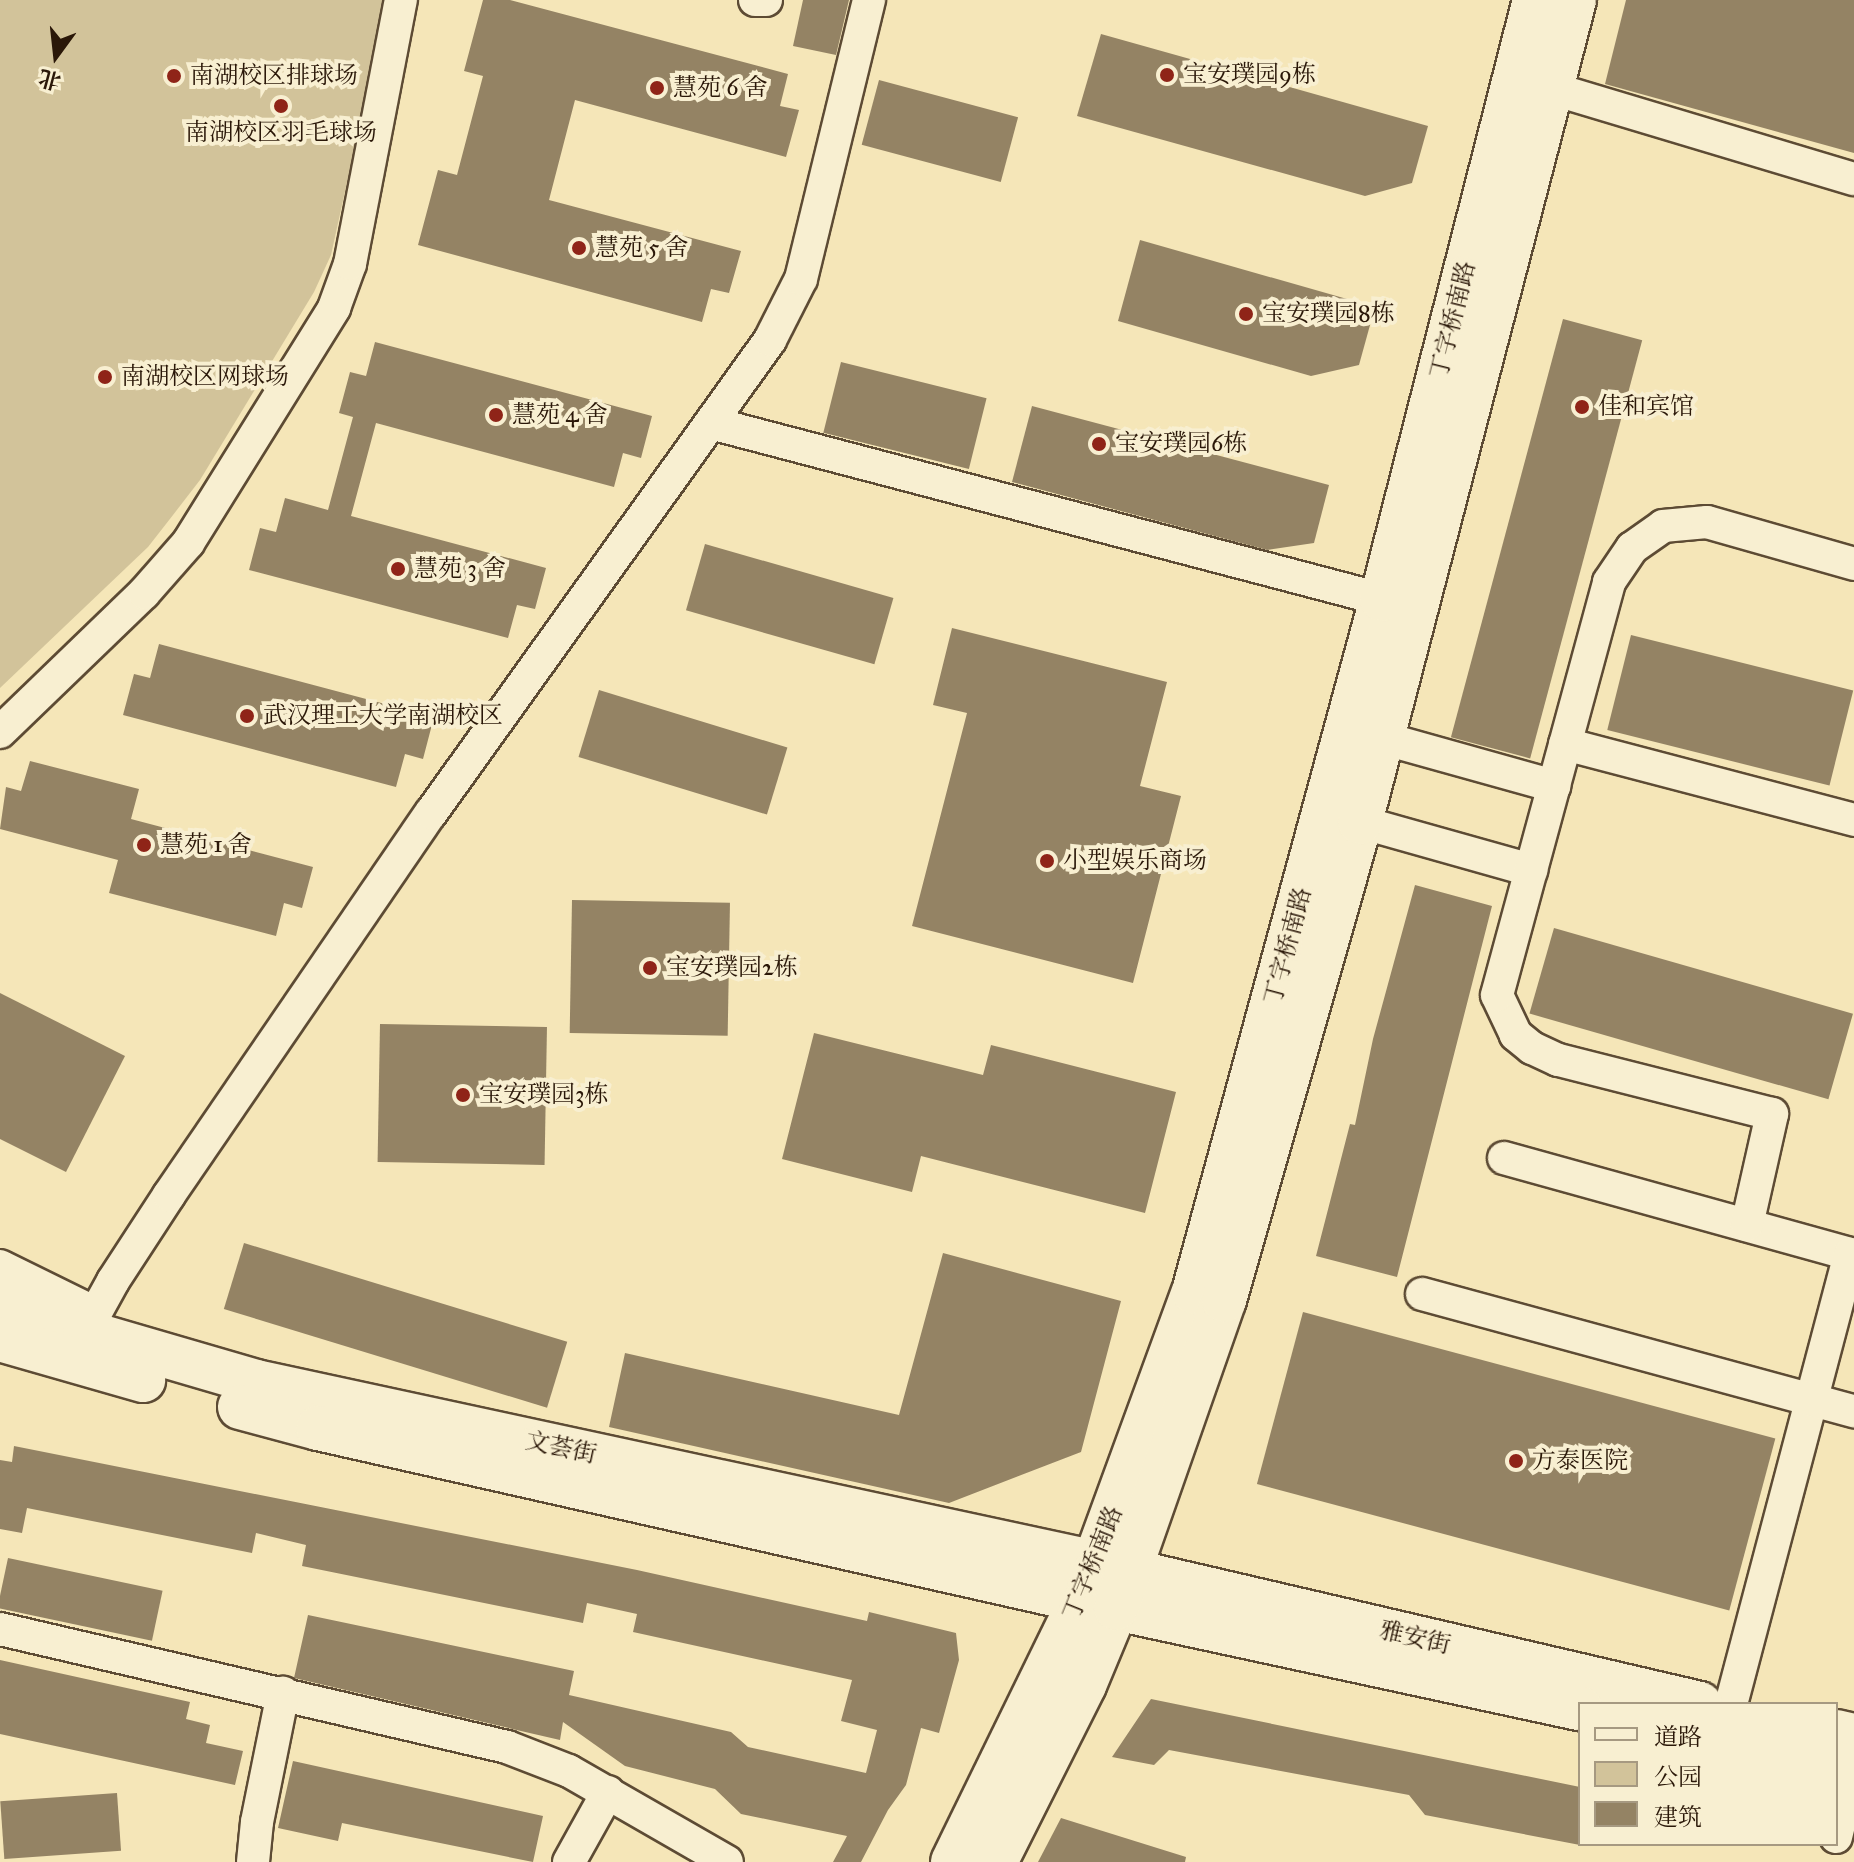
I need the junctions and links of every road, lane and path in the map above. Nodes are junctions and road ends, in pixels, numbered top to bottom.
1 (401, 0) edge
2 (755, 0) edge
3 (766, 0) edge
4 (869, 0) edge
5 (1535, 0) edge
6 (1574, 0) edge
7 (1550, 88) junction
8 (1854, 179) edge
9 (711, 423) junction
10 (1854, 564) edge
11 (1398, 604) junction
12 (0, 732) edge
13 (1382, 738) junction
14 (1565, 744) junction
15 (1554, 786) junction
16 (1854, 820) edge
17 (1360, 822) junction
18 (1531, 870) junction
19 (1504, 1158) dead end
20 (1747, 1225) junction
21 (0, 1266) edge
22 (1849, 1277) edge
23 (1422, 1294) dead end
24 (0, 1301) edge
25 (90, 1323) junction
26 (0, 1339) edge
27 (1811, 1399) junction
28 (1854, 1411) edge
29 (1105, 1586) junction
30 (0, 1629) edge
31 (283, 1693) junction
32 (1690, 1702) edge
33 (1732, 1702) edge
34 (1578, 1707) edge
35 (1847, 1754) edge
36 (608, 1792) junction
37 (1838, 1822) edge
38 (253, 1862) edge
39 (569, 1862) edge
40 (727, 1862) edge
41 (953, 1862) edge
42 (995, 1862) edge

1 - 12 street
2 - 3 street
4 - 9 street
5 - 11 main road, 丁字桥南路
6 - 7 main road, 丁字桥南路
7 - 8 street
7 - 11 main road, 丁字桥南路
9 - 11 street
9 - 25 street
10 - 14 street
11 - 13 main road, 丁字桥南路
11 - 29 main road, 丁字桥南路
13 - 15 street
13 - 17 main road, 丁字桥南路
14 - 15 street
14 - 16 street
15 - 18 street
17 - 18 street
17 - 29 main road, 丁字桥南路
18 - 20 street
19 - 20 street
20 - 22 street
21 - 25 street
22 - 27 street
23 - 27 street
24 - 25 main road, 文荟街
25 - 29 main road, 文荟街
26 - 29 main road, 文荟街
27 - 28 street
27 - 33 street
29 - 32 main road, 雅安街
29 - 34 main road, 雅安街
29 - 41 main road, 丁字桥南路
29 - 42 main road, 丁字桥南路
30 - 31 street
31 - 36 street
31 - 38 street
35 - 37 street
36 - 39 street
36 - 40 street

